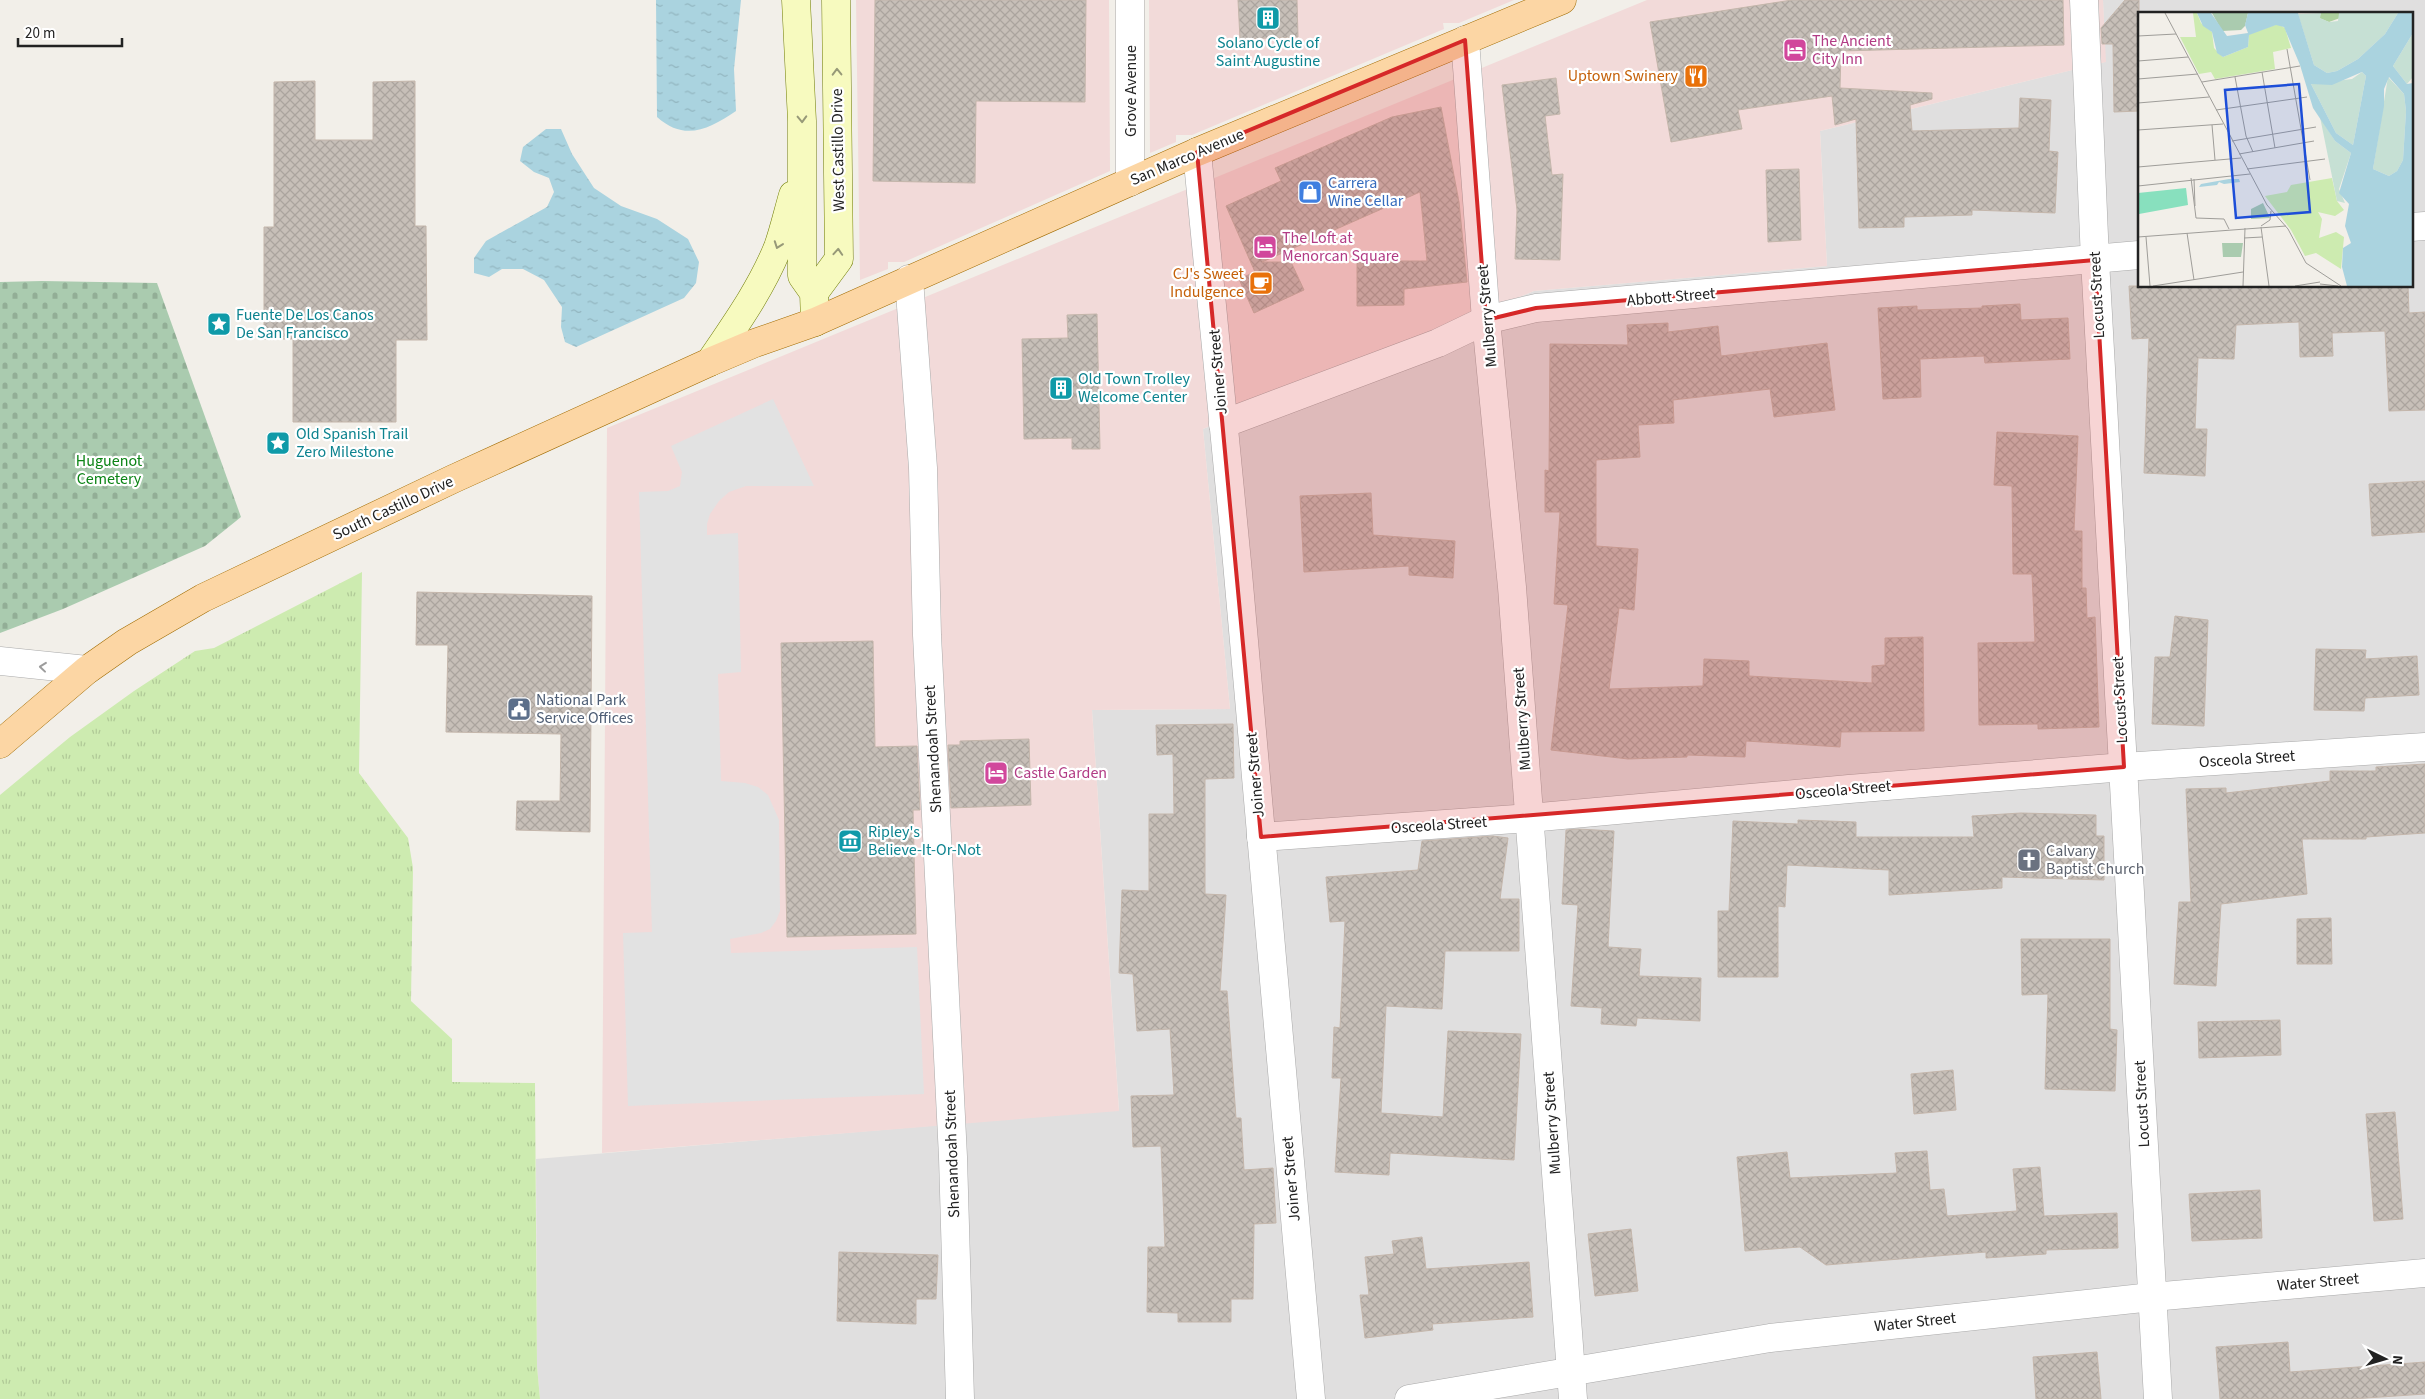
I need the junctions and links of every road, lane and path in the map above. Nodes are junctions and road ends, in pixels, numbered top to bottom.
1 (796, 0) edge
2 (836, 0) edge
3 (1130, 0) edge
4 (1562, 0) edge
5 (2084, 0) edge
6 (1465, 40) junction
7 (1197, 152) junction
8 (802, 165) junction
9 (1130, 182) junction
10 (2425, 226) edge
11 (2412, 227) edge
12 (2138, 255) edge
13 (2095, 260) junction
14 (909, 279) junction
15 (814, 293) junction
16 (1486, 320) junction
17 (815, 322) junction
18 (710, 362) junction
19 (1223, 424) junction
20 (0, 661) edge
21 (87, 670) junction
22 (0, 744) edge
23 (2425, 747) edge
24 (2124, 767) junction
25 (1529, 818) junction
26 (1261, 837) junction
27 (2425, 1273) edge
28 (2152, 1297) junction
29 (1571, 1372) junction
30 (960, 1399) edge
31 (1311, 1399) edge
32 (1409, 1399) edge
33 (1573, 1399) edge
34 (2158, 1399) edge

1 -> 8 main road
15 -> 2 main road, West Castillo Drive
3 - 9 street, Grove Avenue
4 - 6 main road, San Marco Avenue
5 - 13 street, Locust Street
6 - 7 main road, San Marco Avenue
6 - 16 street, Mulberry Street
7 - 9 main road, San Marco Avenue
7 - 19 street, Joiner Street
8 - 15 main road
8 -> 18 main road
9 - 14 main road, San Marco Avenue
10 - 11 street
12 - 13 street, Abbott Street
13 - 16 street, Abbott Street
13 - 24 street, Locust Street
14 - 17 main road, San Marco Avenue
14 - 30 street, Shenandoah Street
15 - 17 main road
16 - 19 street, Abbott Street
16 - 25 street, Mulberry Street
17 - 18 main road, South Castillo Drive
18 - 21 main road, South Castillo Drive
19 - 26 street, Joiner Street
21 -> 20 street
21 - 22 main road, South Castillo Drive
23 - 24 street, Osceola Street
24 - 25 street, Osceola Street
24 - 28 street, Locust Street
25 - 26 street, Osceola Street
25 - 29 street, Mulberry Street
26 - 31 street, Joiner Street
27 - 28 street, Water Street
28 - 29 street, Water Street
28 - 34 street, Locust Street
29 - 32 street, Water Street
29 - 33 street, Mulberry Street

